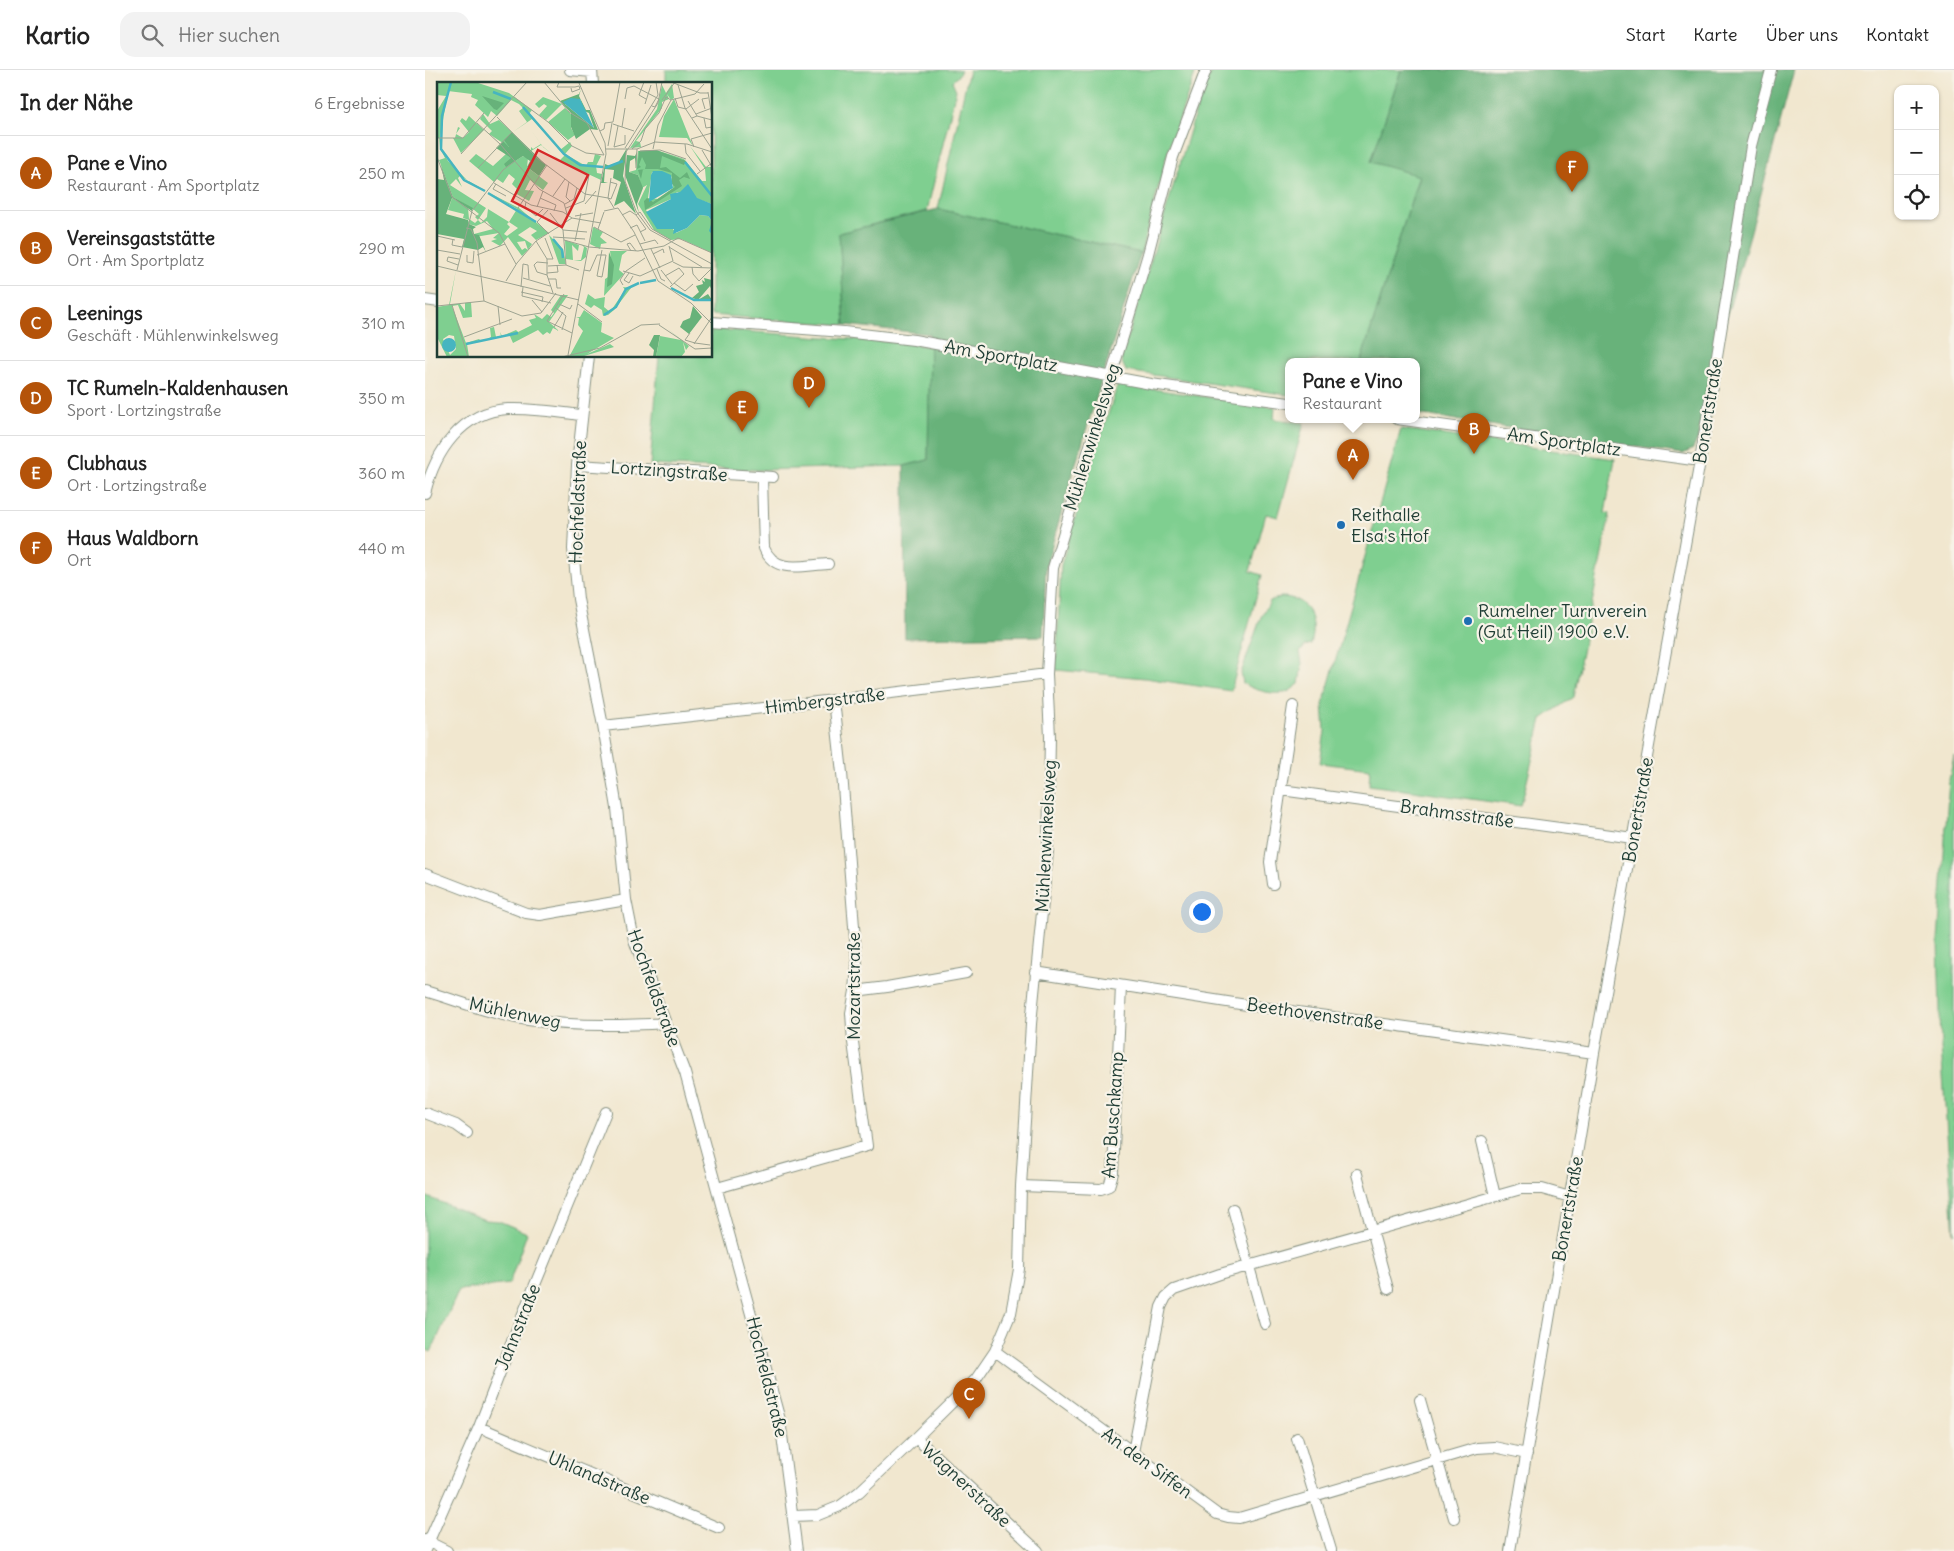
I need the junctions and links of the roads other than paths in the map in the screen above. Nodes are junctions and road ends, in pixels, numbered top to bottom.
1 (571, 70) edge
2 (1206, 70) edge
3 (1771, 70) edge
4 (592, 71) edge
5 (713, 322) edge
6 (589, 358) edge
7 (1111, 376) junction
8 (1285, 402) edge
9 (581, 415) junction
10 (1420, 422) edge
11 (1700, 461) junction
12 (577, 465) junction
13 (762, 477) junction
14 (773, 477) dead end
15 (425, 493) edge
16 (828, 564) dead end
17 (1047, 674) junction
18 (834, 700) junction
19 (1293, 706) dead end
20 (603, 726) junction
21 (1281, 790) junction
22 (1633, 838) junction
23 (425, 874) edge
24 (1273, 884) dead end
25 (626, 900) junction
26 (1035, 972) junction
27 (967, 973) dead end
28 (1121, 986) junction
29 (425, 991) edge
30 (855, 991) junction
31 (666, 1023) junction
32 (1594, 1053) junction
33 (606, 1112) dead end
34 (425, 1113) edge
35 (467, 1133) dead end
36 (1482, 1141) dead end
37 (1357, 1174) dead end
38 (1021, 1186) junction
39 (717, 1188) junction
40 (1495, 1196) junction
41 (1570, 1197) junction
42 (1233, 1209) dead end
43 (1372, 1230) junction
44 (1249, 1265) junction
45 (1388, 1289) dead end
46 (1265, 1324) dead end
47 (995, 1351) junction
48 (1420, 1400) dead end
49 (479, 1427) junction
50 (917, 1438) junction
51 (1297, 1438) dead end
52 (1133, 1452) junction
53 (1527, 1454) junction
54 (1438, 1460) junction
55 (1315, 1495) junction
56 (793, 1516) junction
57 (1454, 1518) dead end
58 (719, 1528) dead end
59 (427, 1544) edge
60 (1331, 1550) edge
61 (447, 1551) edge
62 (797, 1551) edge
63 (1038, 1551) edge
64 (1510, 1551) edge

1 - 4 street
2 - 7 street, Mühlenwinkelsweg
3 - 11 street, Bonertstraße
5 - 7 street, Am Sportplatz
6 - 9 street, Hochfeldstraße
7 - 8 street, Am Sportplatz
7 - 17 street, Mühlenwinkelsweg
9 - 12 street, Hochfeldstraße
9 - 15 street
10 - 11 street, Am Sportplatz
11 - 22 street, Bonertstraße
12 - 13 street, Lortzingstraße
12 - 20 street, Hochfeldstraße
13 - 14 street, Lortzingstraße
13 - 16 street
17 - 18 street, Himbergstraße
17 - 26 street, Mühlenwinkelsweg
18 - 20 street, Himbergstraße
18 - 30 street, Mozartstraße
19 - 21 street
20 - 25 street, Hochfeldstraße
21 - 22 street, Brahmsstraße
21 - 24 street
22 - 32 street, Bonertstraße
23 - 25 street
25 - 31 street, Hochfeldstraße
26 - 28 street, Beethovenstraße
26 - 38 street, Mühlenwinkelsweg
27 - 30 street
28 - 32 street, Beethovenstraße
28 - 38 street, Am Buschkamp
29 - 31 street, Mühlenweg
30 - 39 street, Mozartstraße
31 - 39 street, Hochfeldstraße
32 - 41 street, Bonertstraße
33 - 49 street, Jahnstraße
34 - 35 street
36 - 40 street
37 - 43 street
38 - 47 street, Mühlenwinkelsweg
39 - 56 street, Hochfeldstraße
40 - 41 street
40 - 43 street
41 - 53 street, Bonertstraße
42 - 44 street
43 - 44 street
43 - 45 street
44 - 46 street
44 - 52 street
47 - 50 street, Mühlenwinkelsweg
47 - 52 street, An den Siffen
48 - 54 street
49 - 58 street, Uhlandstraße
49 - 59 street, Jahnstraße
50 - 56 street, Mühlenwinkelsweg
50 - 63 street, Wagnerstraße
51 - 55 street
52 - 55 street, An den Siffen
53 - 54 street, An den Siffen
53 - 64 street, Bonertstraße
54 - 55 street, An den Siffen
54 - 57 street
55 - 60 street
56 - 62 street, Hochfeldstraße
59 - 61 street

